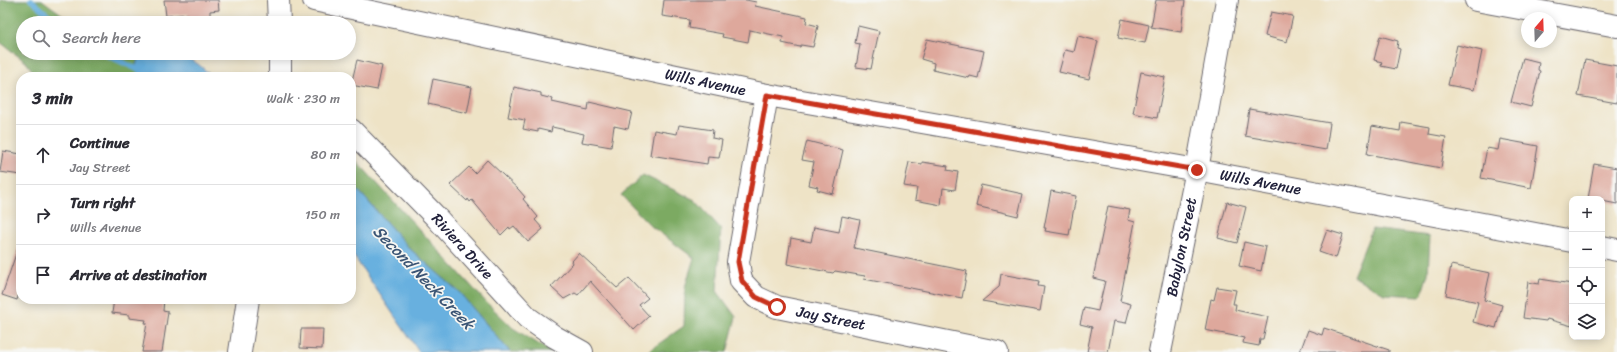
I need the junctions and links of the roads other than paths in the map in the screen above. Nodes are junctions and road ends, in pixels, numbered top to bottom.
1 (278, 0) edge
2 (314, 0) edge
3 (1227, 0) edge
4 (1476, 0) edge
5 (279, 16) edge
6 (1617, 26) edge
7 (767, 95) junction
8 (356, 135) edge
9 (1197, 170) junction
10 (1569, 241) edge
11 (1605, 248) edge
12 (1617, 250) edge
13 (247, 304) edge
14 (240, 352) edge
15 (582, 352) edge
16 (997, 352) edge
17 (1160, 352) edge

1 - 5 street
2 - 7 street, Wills Avenue
3 - 9 street, Babylon Street
4 - 6 street
7 - 9 street, Wills Avenue
7 - 16 street, Jay Street
8 - 15 street, Riviera Drive
9 - 10 street, Wills Avenue
9 - 17 street, Babylon Street
11 - 12 street
13 - 14 street

